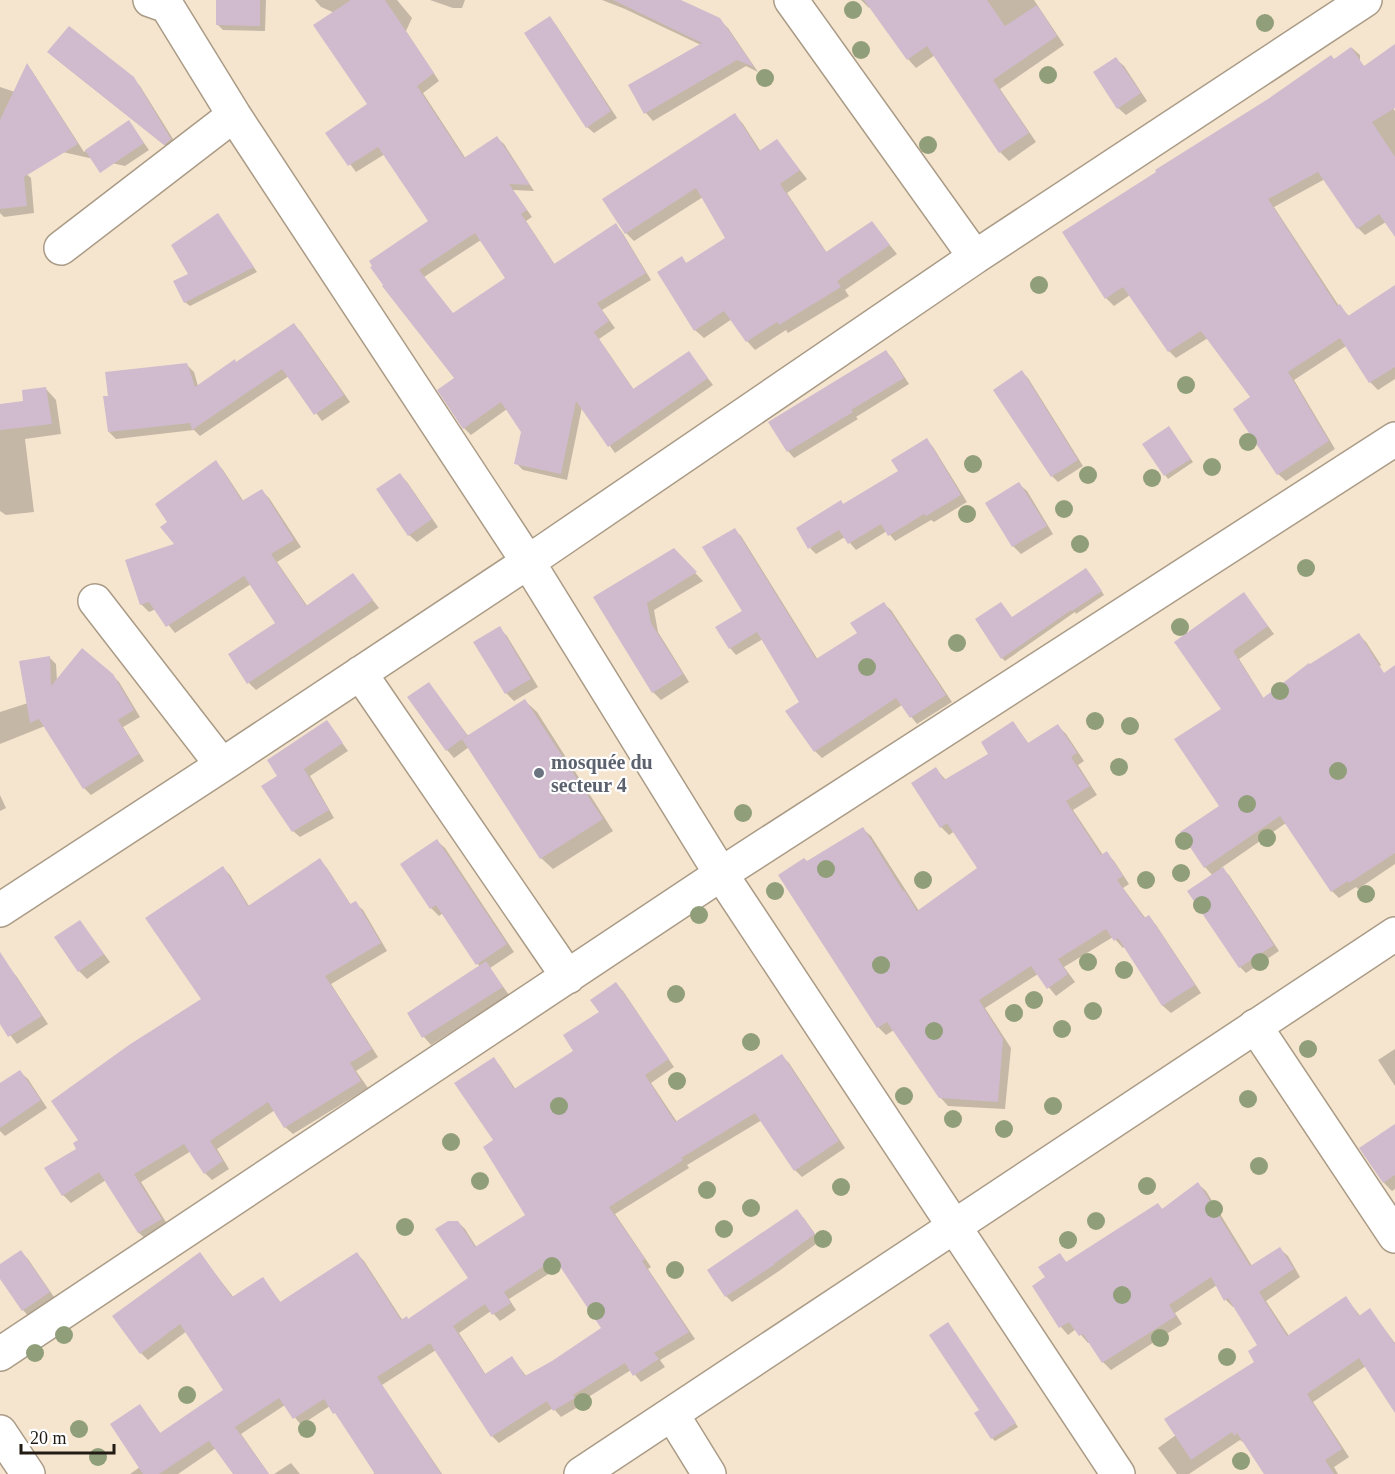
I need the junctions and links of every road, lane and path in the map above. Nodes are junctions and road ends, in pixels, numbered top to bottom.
1 (791, 0) edge
2 (1365, 0) edge
3 (162, 2) edge
4 (234, 115) junction
5 (61, 248) dead end
6 (975, 257) junction
7 (1395, 439) edge
8 (528, 562) junction
9 (95, 601) dead end
10 (360, 673) junction
11 (222, 765) junction
12 (721, 874) junction
13 (0, 910) edge
14 (1395, 933) edge
15 (568, 977) junction
16 (1255, 1026) junction
17 (953, 1227) junction
18 (1395, 1236) edge
19 (0, 1354) edge
20 (672, 1413) junction
21 (0, 1432) edge
22 (28, 1474) edge
23 (581, 1474) edge
24 (709, 1474) edge
25 (1118, 1474) edge

1 - 6 street
2 - 6 street
3 - 4 street
4 - 5 street
4 - 8 street
6 - 8 street
7 - 12 street
8 - 10 street
8 - 12 street
9 - 11 street
10 - 11 street
10 - 15 street
11 - 13 street
12 - 15 street
12 - 17 street
14 - 16 street
15 - 19 street
16 - 17 street
16 - 18 street
17 - 20 street
17 - 25 street
20 - 23 street
20 - 24 street
21 - 22 street

